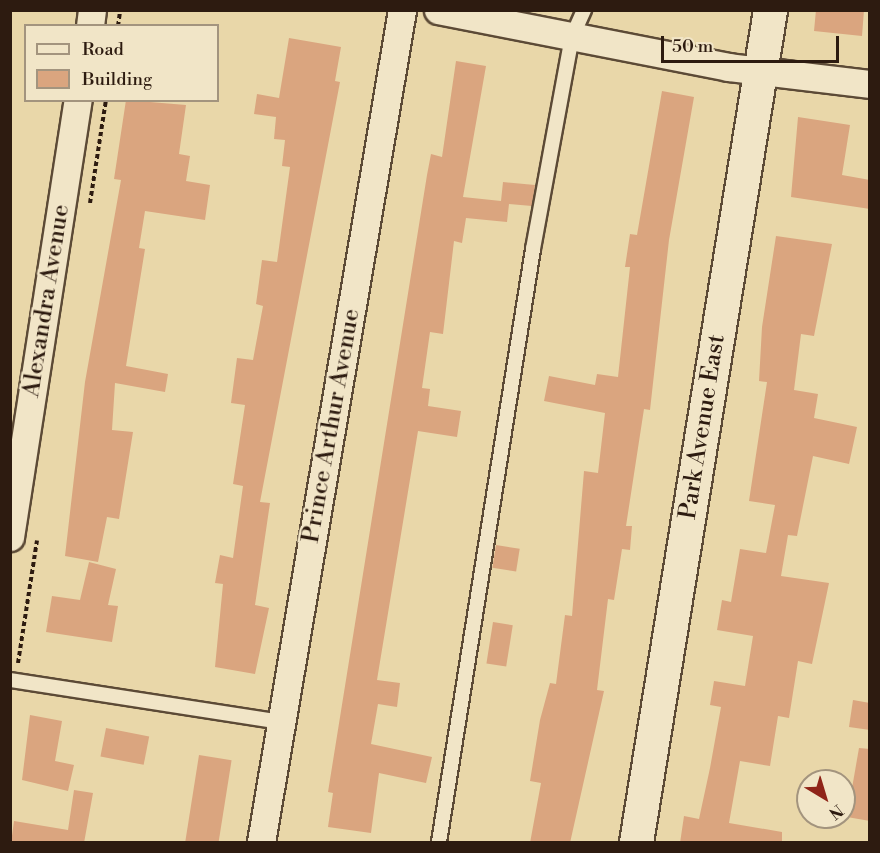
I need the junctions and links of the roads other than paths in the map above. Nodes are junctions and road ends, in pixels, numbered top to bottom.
1 (402, 10) edge
2 (438, 10) edge
3 (584, 10) edge
4 (770, 10) edge
5 (572, 37) junction
6 (761, 69) junction
7 (870, 84) edge
8 (78, 102) edge
9 (10, 537) edge
10 (10, 680) edge
11 (281, 722) junction
12 (261, 843) edge
13 (439, 843) edge
14 (636, 843) edge

1 - 11 street, Prince Arthur Avenue
2 - 5 street
3 - 5 lane
4 - 6 main road, Park Avenue East
5 - 6 street
5 - 13 lane
6 - 7 street
6 - 14 main road, Park Avenue East
8 - 9 street, Alexandra Avenue
10 - 11 lane
11 - 12 street, Prince Arthur Avenue

